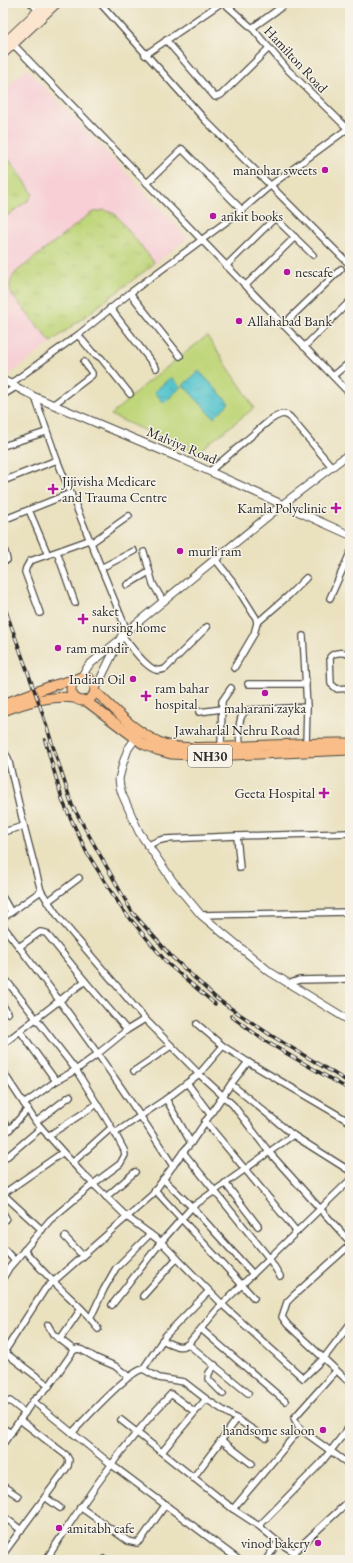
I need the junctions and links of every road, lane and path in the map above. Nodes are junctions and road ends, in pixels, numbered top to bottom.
1 (31, 3) edge
2 (46, 3) edge
3 (57, 3) edge
4 (100, 3) edge
5 (223, 3) edge
6 (287, 3) edge
7 (38, 10) junction
8 (252, 28) junction
9 (166, 40) junction
10 (3, 44) edge
11 (13, 44) junction
12 (269, 48) junction
13 (3, 54) edge
14 (145, 55) junction
15 (349, 129) edge
16 (146, 184) junction
17 (271, 185) junction
18 (242, 210) junction
19 (295, 237) junction
20 (201, 240) junction
21 (313, 255) dead end
22 (350, 265) edge
23 (226, 266) junction
24 (340, 269) dead end
25 (245, 286) junction
26 (130, 293) junction
27 (350, 301) edge
28 (110, 308) junction
29 (283, 325) junction
30 (78, 335) junction
31 (304, 347) junction
32 (180, 356) dead end
33 (84, 362) dead end
34 (350, 362) edge
35 (156, 368) dead end
36 (333, 376) junction
37 (3, 380) edge
38 (13, 385) junction
39 (130, 394) dead end
40 (350, 394) edge
41 (3, 395) edge
42 (34, 397) junction
43 (54, 404) junction
44 (46, 432) junction
45 (3, 446) edge
46 (350, 453) edge
47 (57, 460) junction
48 (332, 467) junction
49 (210, 471) junction
50 (3, 481) edge
51 (71, 493) junction
52 (283, 504) junction
53 (29, 510) junction
54 (129, 516) dead end
55 (3, 520) edge
56 (350, 535) edge
57 (90, 542) junction
58 (3, 544) edge
59 (134, 551) dead end
60 (57, 552) junction
61 (144, 552) dead end
62 (350, 553) edge
63 (48, 555) junction
64 (215, 559) junction
65 (7, 560) dead end
66 (101, 568) junction
67 (149, 572) junction
68 (306, 578) dead end
69 (127, 585) dead end
70 (330, 598) dead end
71 (163, 601) junction
72 (75, 603) dead end
73 (40, 613) dead end
74 (257, 623) junction
75 (207, 627) dead end
76 (123, 635) junction
77 (303, 636) dead end
78 (350, 656) edge
79 (234, 668) dead end
80 (78, 678) junction
81 (248, 684) dead end
82 (306, 684) junction
83 (231, 688) dead end
84 (350, 688) edge
85 (96, 690) junction
86 (74, 698) junction
87 (86, 702) junction
88 (3, 704) edge
89 (307, 708) junction
90 (222, 709) junction
91 (3, 711) edge
92 (199, 712) dead end
93 (138, 735) junction
94 (350, 742) edge
95 (306, 744) junction
96 (221, 747) junction
97 (240, 747) junction
98 (3, 750) edge
99 (350, 750) edge
100 (24, 826) junction
101 (3, 832) edge
102 (350, 833) edge
103 (237, 836) junction
104 (147, 846) junction
105 (240, 868) dead end
106 (79, 878) dead end
107 (41, 891) junction
108 (3, 898) edge
109 (47, 902) junction
110 (11, 912) junction
111 (350, 912) edge
112 (201, 915) junction
113 (3, 918) edge
114 (3, 926) edge
115 (19, 947) junction
116 (3, 976) edge
117 (350, 979) edge
118 (85, 981) junction
119 (288, 984) junction
120 (60, 1000) junction
121 (3, 1006) edge
122 (8, 1013) dead end
123 (36, 1019) junction
124 (145, 1019) junction
125 (350, 1021) edge
126 (197, 1024) dead end
127 (127, 1030) junction
128 (20, 1031) junction
129 (3, 1044) edge
130 (171, 1046) junction
131 (223, 1046) junction
132 (98, 1053) junction
133 (248, 1062) junction
134 (76, 1070) junction
135 (134, 1071) dead end
136 (3, 1072) edge
137 (199, 1074) junction
138 (56, 1080) junction
139 (187, 1082) junction
140 (231, 1084) junction
141 (223, 1095) junction
142 (70, 1096) dead end
143 (166, 1099) junction
144 (97, 1104) junction
145 (26, 1107) junction
146 (210, 1114) junction
147 (141, 1116) junction
148 (205, 1120) junction
149 (3, 1121) edge
150 (36, 1122) junction
151 (350, 1122) edge
152 (41, 1128) junction
153 (10, 1130) junction
154 (113, 1131) junction
155 (3, 1135) edge
156 (293, 1135) junction
157 (48, 1136) junction
158 (191, 1143) junction
159 (183, 1152) junction
160 (269, 1152) junction
161 (62, 1153) junction
162 (3, 1160) edge
163 (72, 1163) junction
164 (173, 1166) junction
165 (245, 1169) junction
166 (350, 1171) edge
167 (135, 1172) dead end
168 (163, 1179) junction
169 (350, 1180) edge
170 (225, 1183) junction
171 (92, 1184) junction
172 (155, 1190) junction
173 (214, 1191) junction
174 (3, 1194) edge
175 (106, 1197) junction
176 (192, 1207) junction
177 (320, 1209) junction
178 (3, 1213) edge
179 (127, 1217) junction
180 (182, 1219) junction
181 (3, 1222) edge
182 (258, 1226) dead end
183 (42, 1230) junction
184 (297, 1232) junction
185 (150, 1234) junction
186 (65, 1237) dead end
187 (161, 1242) junction
188 (350, 1243) edge
189 (4, 1249) dead end
190 (24, 1250) junction
191 (82, 1255) junction
192 (177, 1258) junction
193 (269, 1258) junction
194 (15, 1261) junction
195 (5, 1271) edge
196 (253, 1274) junction
197 (280, 1276) dead end
198 (3, 1278) edge
199 (53, 1281) junction
200 (242, 1285) junction
201 (209, 1291) junction
202 (143, 1296) dead end
203 (254, 1298) dead end
204 (222, 1304) junction
205 (112, 1305) dead end
206 (81, 1309) junction
207 (90, 1319) junction
208 (350, 1324) edge
209 (48, 1325) dead end
210 (98, 1329) dead end
211 (201, 1329) junction
212 (60, 1339) junction
213 (162, 1340) junction
214 (188, 1344) junction
215 (74, 1350) junction
216 (4, 1352) edge
217 (324, 1358) junction
218 (214, 1366) junction
219 (143, 1369) junction
220 (336, 1371) junction
221 (129, 1377) junction
222 (350, 1383) edge
223 (49, 1386) junction
224 (248, 1393) dead end
225 (224, 1394) dead end
226 (206, 1399) junction
227 (32, 1401) junction
228 (285, 1401) dead end
229 (4, 1403) edge
230 (195, 1412) junction
231 (25, 1413) junction
232 (237, 1419) junction
233 (20, 1420) junction
234 (122, 1420) dead end
235 (350, 1426) edge
236 (3, 1428) edge
237 (300, 1429) junction
238 (137, 1432) junction
239 (11, 1433) junction
240 (72, 1433) junction
241 (266, 1438) dead end
242 (221, 1440) junction
243 (3, 1444) edge
244 (330, 1451) junction
245 (162, 1452) junction
246 (252, 1464) dead end
247 (112, 1465) junction
248 (350, 1465) edge
249 (193, 1478) junction
250 (3, 1486) edge
251 (18, 1496) dead end
252 (45, 1497) junction
253 (350, 1500) edge
254 (166, 1504) junction
255 (80, 1507) junction
256 (60, 1508) dead end
257 (233, 1509) junction
258 (3, 1516) edge
259 (259, 1526) junction
260 (21, 1530) junction
261 (278, 1542) junction
262 (3, 1554) edge
263 (46, 1560) edge
264 (239, 1560) edge
265 (266, 1560) edge

1 - 7 street
2 - 7 main road
3 - 11 main road
4 - 14 street
5 - 8 street, Hamilton Road
5 - 9 street
6 - 8 street
7 - 10 main road
8 - 12 street, Hamilton Road
9 - 12 street
9 - 14 street
11 - 13 main road
11 - 16 street
12 - 15 street, Hamilton Road
14 - 17 street
15 - 17 street
16 - 18 street
16 - 20 street
17 - 18 street
17 - 22 street
18 - 20 street
19 - 21 street
19 - 23 street
19 - 25 street
20 - 23 street
20 - 26 street
23 - 25 street
24 - 29 street
25 - 29 street
26 - 28 street
26 - 32 street
27 - 31 street
28 - 30 street
28 - 35 street
29 - 31 street
30 - 38 street
30 - 39 street
31 - 36 street
33 - 43 street
34 - 36 street
36 - 40 street
37 - 38 street, Malviya Road
38 - 41 street
38 - 42 street, Malviya Road
42 - 43 street, Malviya Road
42 - 44 street
43 - 49 street, Malviya Road
44 - 45 street
44 - 47 street
46 - 48 street
47 - 50 street
47 - 51 street
48 - 49 street
48 - 52 street
49 - 52 street, Malviya Road
51 - 53 street
51 - 57 street
52 - 56 street, Malviya Road
52 - 64 street
53 - 55 street
53 - 63 street
54 - 57 street
57 - 60 street
57 - 66 street
58 - 65 street
59 - 66 street
60 - 63 street
60 - 72 street
61 - 67 street
62 - 70 street
63 - 73 street
64 - 71 street
64 - 74 street
66 - 76 street
67 - 69 street
67 - 71 street
68 - 74 street
71 - 76 street
74 - 79 street
75 - 76 street
76 - 80 street
76 - 85 street
77 - 82 street
78 - 84 street
80 - 85 highway, Jawaharlal Nehru Road / NH30
80 - 86 highway
80 - 88 highway
81 - 82 street
82 - 89 street
83 - 90 street
85 - 87 highway
85 - 93 highway, Jawaharlal Nehru Road / NH30
86 - 87 highway, Jawaharlal Nehru Road / NH30
86 - 91 highway, Jawaharlal Nehru Road / NH30
87 - 93 highway, Jawaharlal Nehru Road / NH30
89 - 95 street
89 - 97 street
90 - 92 street
90 - 96 street
93 - 96 highway, Jawaharlal Nehru Road / NH30
93 - 99 highway, Jawaharlal Nehru Road / NH30
93 - 104 street
94 - 95 highway, Jawaharlal Nehru Road / NH30
95 - 97 highway, Jawaharlal Nehru Road / NH30
96 - 97 highway, Jawaharlal Nehru Road / NH30
98 - 100 street
100 - 101 street
100 - 107 street
102 - 103 street
103 - 104 street
103 - 105 street
104 - 112 street
106 - 109 street
107 - 109 street
107 - 110 street
108 - 110 street
109 - 124 street
110 - 113 street
111 - 112 street
112 - 119 street
114 - 115 street
115 - 118 street
115 - 120 street
116 - 123 street
117 - 119 street
118 - 120 street
118 - 127 street
119 - 125 street
120 - 123 street
120 - 132 street
121 - 122 street
123 - 128 street
123 - 134 street
124 - 127 street
124 - 130 street
126 - 131 street
127 - 132 street
128 - 129 street
128 - 138 street
130 - 135 street
130 - 137 street
131 - 133 street
131 - 137 street
132 - 134 street
132 - 147 street
133 - 140 street
133 - 151 street
134 - 138 street
134 - 144 street
136 - 145 street
137 - 139 street
137 - 141 street
138 - 145 street
139 - 143 street
139 - 146 street
140 - 141 street
140 - 156 street
141 - 146 street
141 - 160 street
142 - 150 street
143 - 147 street
143 - 158 street
144 - 154 street
144 - 157 street
145 - 150 street
145 - 153 street
146 - 148 street
147 - 154 street
147 - 164 street
148 - 158 street
148 - 165 street
149 - 153 street
150 - 152 street
152 - 157 street
152 - 162 street
153 - 155 street
154 - 163 street
154 - 171 street
156 - 160 street
156 - 166 street
157 - 161 street
158 - 159 street
159 - 164 street
159 - 173 street
160 - 165 street
160 - 177 street
161 - 163 street
161 - 174 street
163 - 171 street
164 - 168 street
165 - 170 street
165 - 184 street
167 - 175 street
168 - 172 street
168 - 176 street
169 - 177 street
170 - 173 street
170 - 182 street
171 - 175 street
171 - 183 street
172 - 179 street
172 - 180 street
173 - 176 street
173 - 193 street
174 - 183 street
175 - 179 street
176 - 180 street
176 - 196 street
177 - 184 street
177 - 188 street
178 - 181 street
179 - 185 street
179 - 191 street
180 - 187 street
180 - 200 street
183 - 190 street
184 - 193 street
185 - 187 street
185 - 207 street
186 - 191 street
187 - 192 street
187 - 205 street
188 - 217 street
189 - 194 street
190 - 194 street
190 - 199 street
191 - 199 street
192 - 201 street
192 - 202 street
193 - 196 street
193 - 197 street
194 - 195 street
195 - 198 street
196 - 200 street
199 - 206 street
199 - 216 street
200 - 203 street
200 - 204 street
201 - 204 street
201 - 213 street
204 - 211 street
204 - 217 street
206 - 207 street
206 - 212 street
207 - 210 street
208 - 217 street
209 - 212 street
211 - 214 street
211 - 228 street
212 - 215 street
213 - 214 street
213 - 219 street
214 - 218 street
215 - 221 street
215 - 223 street
216 - 223 street
217 - 220 street
218 - 224 street
218 - 225 street
219 - 221 street
219 - 226 street
220 - 222 street
220 - 237 street
221 - 240 street
223 - 227 street
226 - 230 street
226 - 232 street
227 - 231 street
227 - 240 street
229 - 231 street
230 - 238 street
230 - 245 street
231 - 233 street
232 - 241 street
232 - 242 street
233 - 239 street
233 - 252 street
234 - 238 street
235 - 244 street
236 - 239 street
237 - 244 street
237 - 257 street
238 - 245 street
238 - 247 street
239 - 243 street
240 - 247 street
242 - 246 street
242 - 249 street
244 - 248 street
244 - 259 street
245 - 249 street
247 - 254 street
247 - 255 street
249 - 257 street
250 - 251 street
252 - 256 street
252 - 260 street
253 - 261 street
254 - 255 street
254 - 264 street
255 - 263 street
257 - 259 street
258 - 260 street
259 - 261 street
260 - 262 street
261 - 265 street

